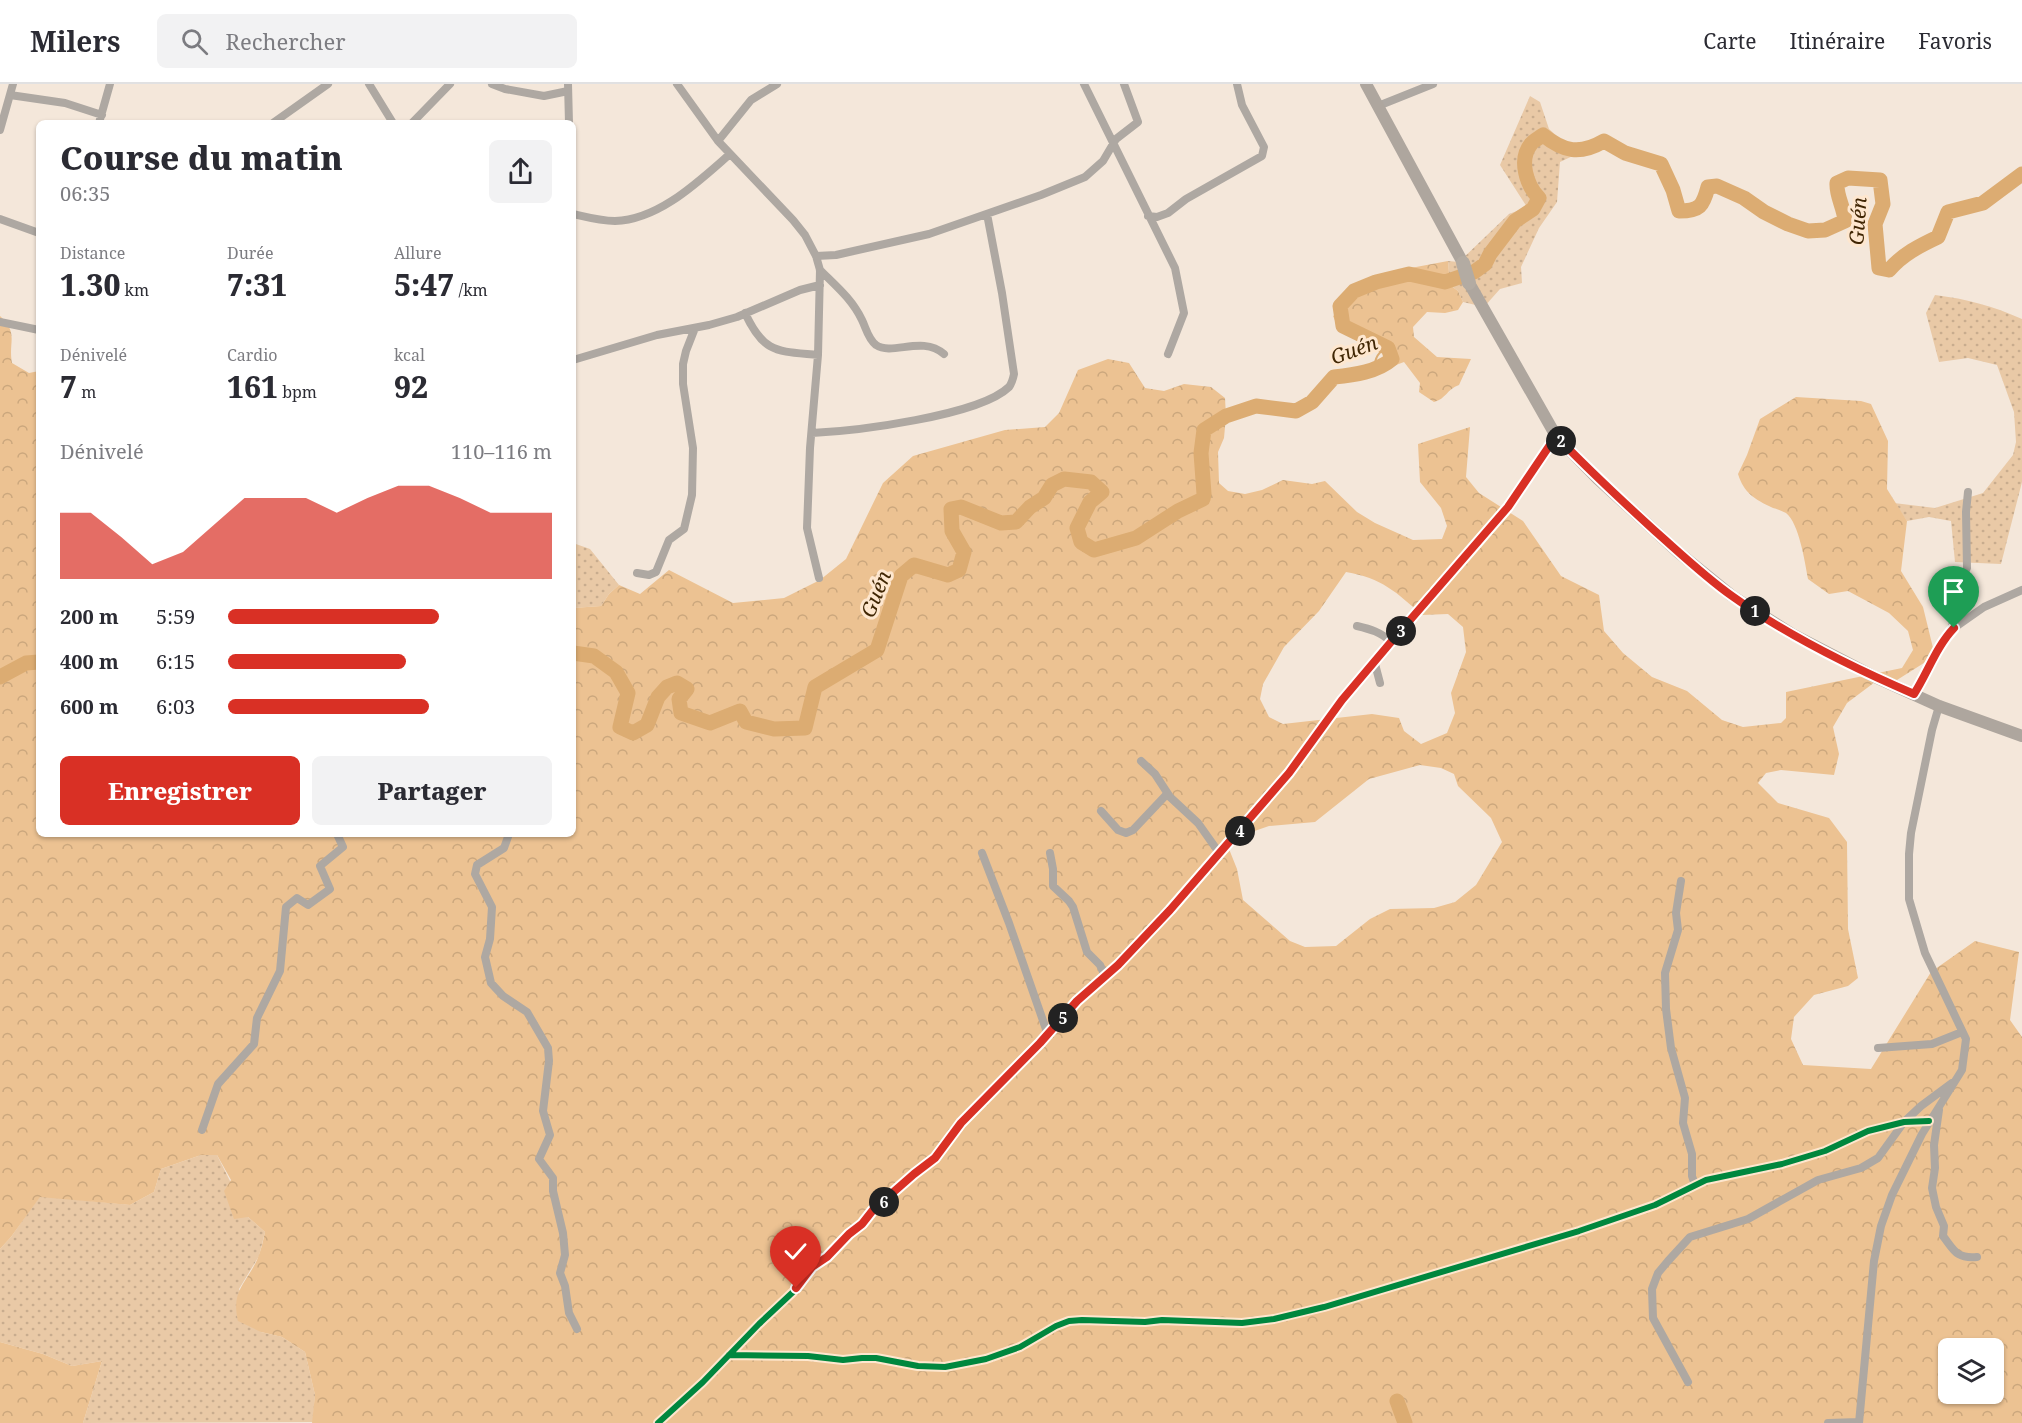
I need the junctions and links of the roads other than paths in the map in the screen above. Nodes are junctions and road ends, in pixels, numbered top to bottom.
1 (13, 84) edge
2 (110, 84) edge
3 (328, 84) edge
4 (369, 84) edge
5 (450, 84) edge
6 (492, 84) edge
7 (677, 84) edge
8 (777, 84) edge
9 (1084, 84) edge
10 (1124, 84) edge
11 (1237, 84) edge
12 (1366, 84) edge
13 (1433, 84) edge
14 (568, 87) edge
15 (10, 95) junction
16 (1378, 106) junction
17 (100, 119) edge
18 (277, 120) edge
19 (391, 120) edge
20 (415, 120) edge
21 (569, 120) edge
22 (0, 130) edge
23 (718, 141) junction
24 (1113, 145) junction
25 (730, 154) junction
26 (987, 214) junction
27 (576, 215) edge
28 (1148, 216) junction
29 (0, 219) edge
30 (36, 232) edge
31 (816, 256) junction
32 (1463, 263) joint
33 (820, 270) junction
34 (1469, 283) joint
35 (820, 285) junction
36 (745, 313) junction
37 (0, 322) edge
38 (695, 328) junction
39 (36, 329) edge
40 (944, 354) dead end
41 (1168, 354) dead end
42 (818, 355) junction
43 (576, 359) edge
44 (812, 433) junction
45 (1556, 436) junction
46 (1968, 492) dead end
47 (637, 573) dead end
48 (819, 578) dead end
49 (2022, 590) edge
50 (1357, 626) dead end
51 (1951, 632) junction
52 (1391, 642) junction
53 (1373, 664) junction
54 (1380, 683) dead end
55 (1914, 694) junction
56 (1939, 706) junction
57 (2022, 736) edge
58 (1141, 760) dead end
59 (1167, 794) junction
60 (1101, 811) dead end
61 (338, 837) edge
62 (508, 837) edge
63 (982, 853) dead end
64 (1050, 853) dead end
65 (1220, 854) junction
66 (1681, 880) dead end
67 (1105, 976) junction
68 (1962, 1032) junction
69 (1048, 1035) junction
70 (1878, 1048) dead end
71 (1958, 1079) junction
72 (1940, 1107) junction
73 (1929, 1120) junction
74 (1905, 1122) junction
75 (202, 1130) dead end
76 (1695, 1185) junction
77 (1977, 1257) dead end
78 (578, 1329) dead end
79 (729, 1355) junction
80 (1688, 1382) dead end
81 (1859, 1422) edge
82 (657, 1423) edge
83 (1828, 1423) edge

1 - 15 street
2 - 17 street
3 - 18 street
4 - 19 street
5 - 20 street
6 - 14 street
7 - 23 street
8 - 23 street
9 - 24 street
10 - 24 street
11 - 28 street
12 - 16 main road
13 - 16 street
14 - 21 street
15 - 17 street
15 - 22 street
16 - 32 main road
23 - 25 street
24 - 26 street
24 - 28 street
25 - 27 street
25 - 31 street
26 - 31 street
26 - 44 street
28 - 41 street
29 - 30 street
31 - 33 street
32 - 34 main road
33 - 35 street
33 - 40 street
34 - 45 main road
35 - 36 street
35 - 42 street
36 - 38 street
36 - 42 street
37 - 39 street
38 - 43 street
38 - 47 street
42 - 44 street
44 - 48 street
45 - 52 street
45 - 55 main road
46 - 51 street
49 - 51 street
50 - 52 street
51 - 55 street
52 - 53 street
53 - 54 street
53 - 65 street
55 - 56 main road
56 - 57 main road
56 - 68 street
58 - 59 street
59 - 60 street
59 - 65 street
61 - 75 street
62 - 78 street
63 - 69 street
64 - 67 street
65 - 67 street
66 - 76 street
67 - 69 street
68 - 70 street
68 - 71 street
69 - 79 street
71 - 72 street
71 - 74 street
72 - 73 street
72 - 77 street
73 - 74 street
73 - 81 street
74 - 76 street
74 - 80 street
76 - 79 street
79 - 82 street
81 - 83 street

